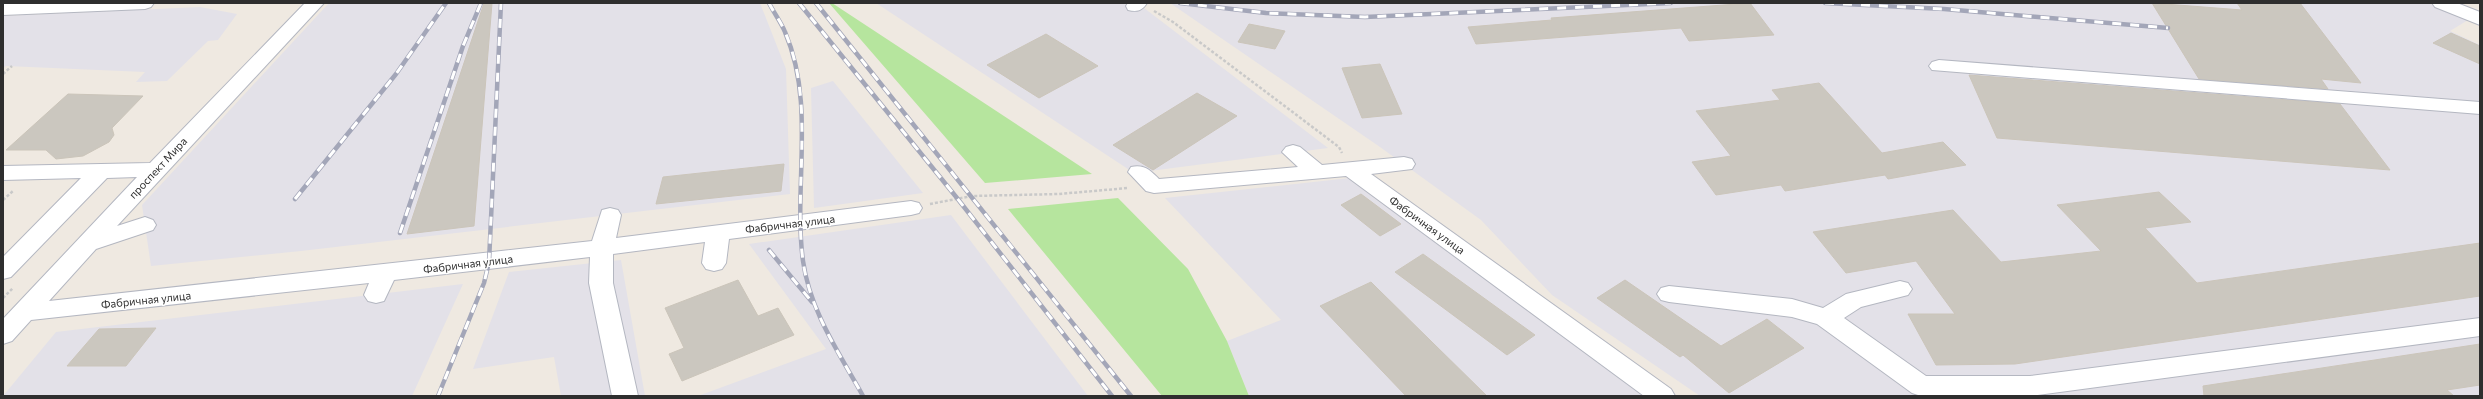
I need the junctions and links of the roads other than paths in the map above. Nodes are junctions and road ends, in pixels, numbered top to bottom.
1 (145, 3) edge
2 (315, 3) edge
3 (2441, 3) edge
4 (3, 9) edge
5 (2480, 20) edge
6 (1938, 66) dead end
7 (2480, 108) edge
8 (1293, 152) dead end
9 (1404, 164) dead end
10 (1350, 169) junction
11 (156, 170) junction
12 (100, 172) junction
13 (1318, 172) junction
14 (3, 173) edge
15 (1157, 185) road end
16 (897, 210) road end
17 (610, 215) dead end
18 (145, 225) dead end
19 (718, 233) junction
20 (88, 243) junction
21 (602, 248) junction
22 (714, 263) dead end
23 (3, 271) edge
24 (385, 273) junction
25 (1900, 289) dead end
26 (1669, 294) dead end
27 (376, 295) dead end
28 (24, 312) junction
29 (1826, 318) junction
30 (2480, 327) edge
31 (3, 335) edge
32 (625, 396) edge
33 (1662, 396) edge

1 - 4 street
2 - 11 street, проспект Мира
3 - 5 street
6 - 7 street
8 - 13 street
9 - 10 street
10 - 13 street
10 - 33 street, Фабричная улица
11 - 12 street
11 - 20 street, проспект Мира
12 - 14 street
12 - 23 street
13 - 15 street
16 - 19 street, Фабричная улица
17 - 21 street
18 - 20 street
19 - 21 street, Фабричная улица
19 - 22 street
20 - 28 street, проспект Мира
21 - 24 street, Фабричная улица
21 - 32 street
24 - 27 street
24 - 28 street, Фабричная улица
25 - 29 street
26 - 29 street
28 - 31 street, проспект Мира
29 - 30 street

